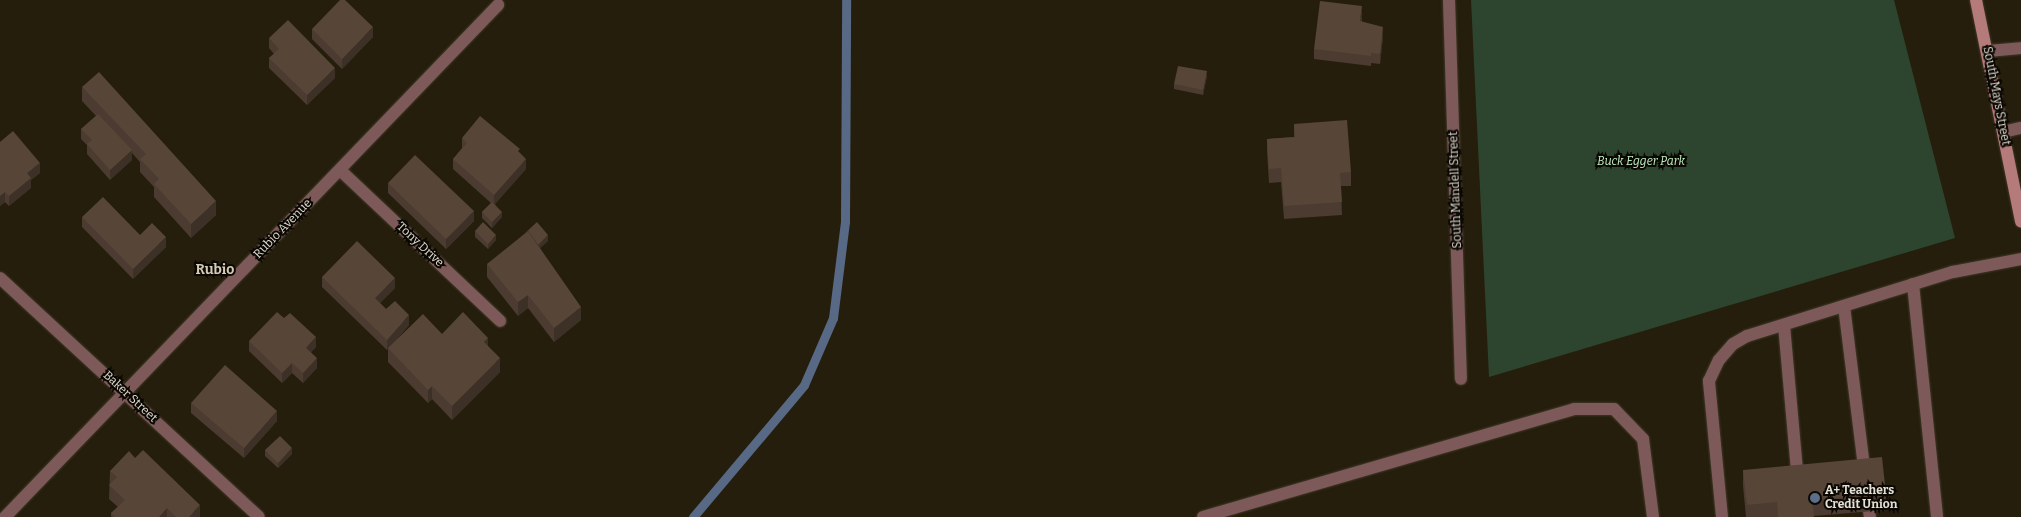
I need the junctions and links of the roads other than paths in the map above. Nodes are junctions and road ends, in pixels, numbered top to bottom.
1 (1449, 0) edge
2 (1976, 0) edge
3 (498, 6) dead end
4 (2021, 48) edge
5 (1988, 51) junction
6 (2021, 128) edge
7 (2003, 132) junction
8 (340, 170) junction
9 (2021, 221) edge
10 (2021, 259) edge
11 (0, 278) edge
12 (1913, 284) junction
13 (1844, 306) junction
14 (500, 321) dead end
15 (1784, 324) junction
16 (1461, 379) dead end
17 (125, 393) junction
18 (1865, 475) edge
19 (1798, 481) edge
20 (5, 517) edge
21 (260, 517) edge
22 (1203, 517) edge
23 (1653, 517) edge
24 (1722, 517) edge
25 (1937, 517) edge

1 - 16 street, South Mandell Street
2 - 5 main road, South Mays Street
3 - 8 street, Rubio Avenue
4 - 5 street
5 - 7 main road, South Mays Street
6 - 7 street
7 - 9 main road, South Mays Street
8 - 14 street, Tony Drive
8 - 17 street, Rubio Avenue
10 - 12 street
11 - 17 street, Baker Street
12 - 13 street
12 - 25 street
13 - 15 street
13 - 18 street
15 - 19 street
15 - 24 street
17 - 20 street, Rubio Avenue
17 - 21 street, Baker Street
22 - 23 street

